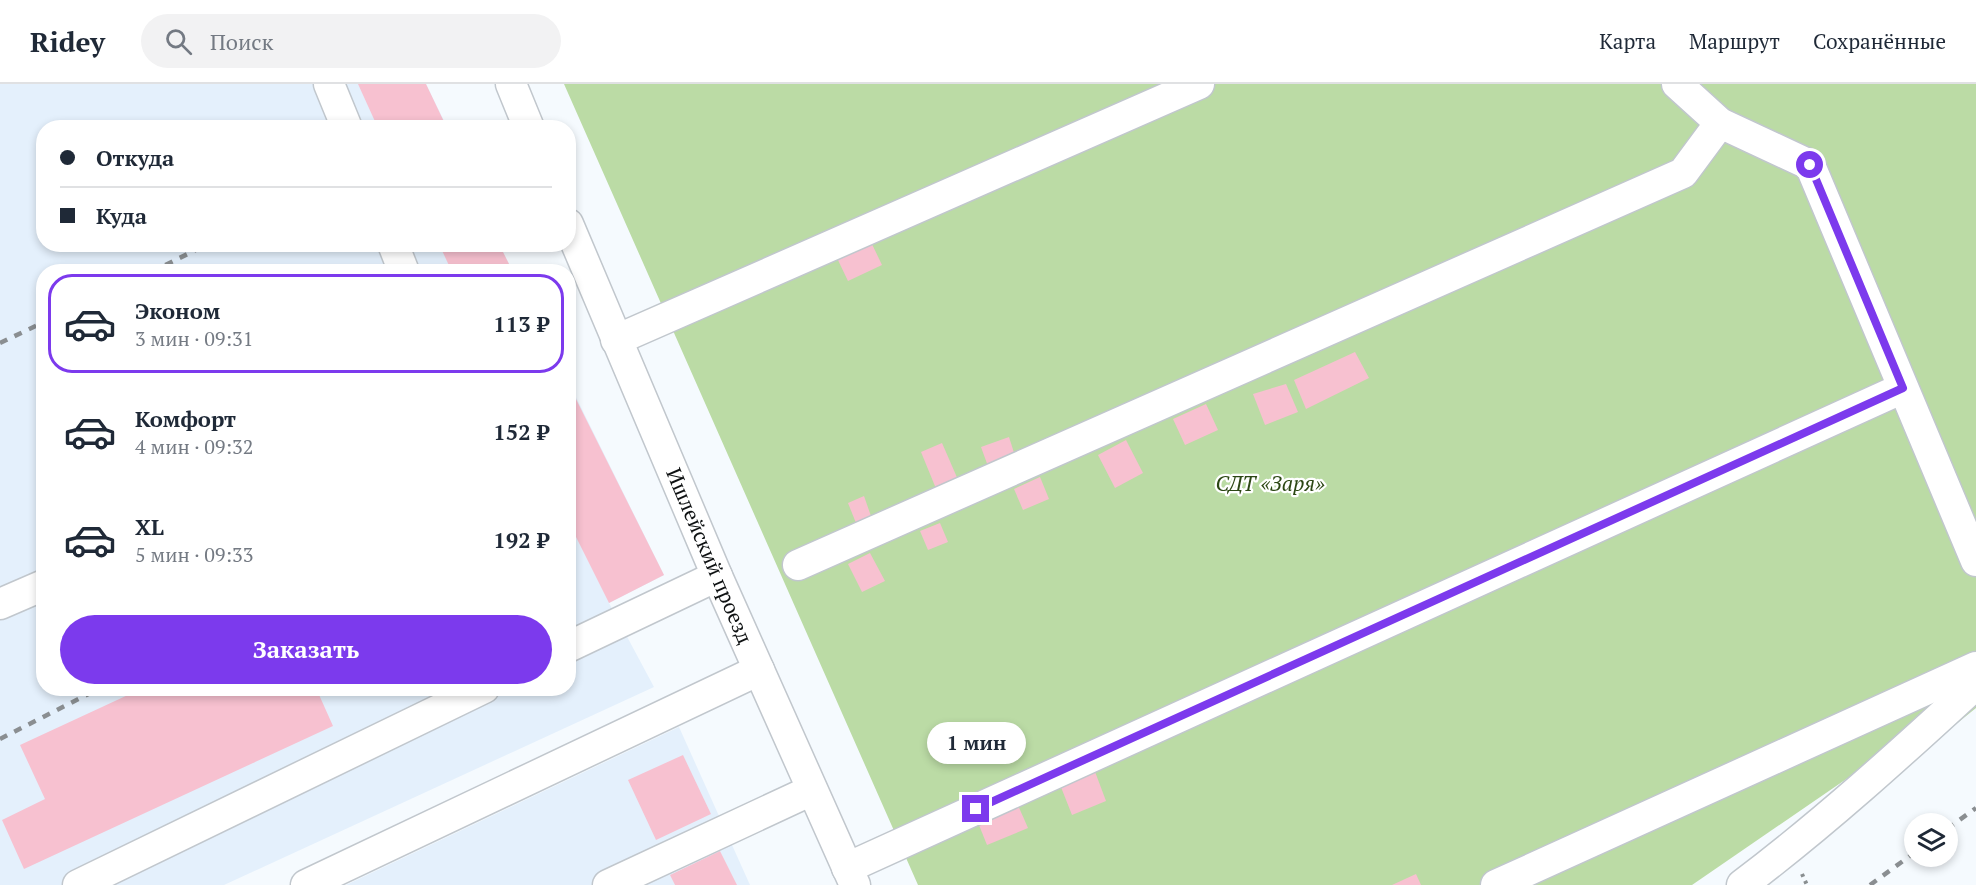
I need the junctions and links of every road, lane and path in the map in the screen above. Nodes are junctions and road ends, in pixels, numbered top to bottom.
1 (329, 84) edge
2 (511, 84) edge
3 (1198, 84) edge
4 (1677, 84) edge
5 (344, 120) edge
6 (526, 120) edge
7 (1720, 123) junction
8 (576, 243) edge
9 (616, 340) junction
10 (1903, 388) junction
11 (1976, 561) edge
12 (798, 565) dead end
13 (717, 576) junction
14 (36, 588) edge
15 (0, 604) edge
16 (576, 644) edge
17 (1976, 667) edge
18 (759, 670) junction
19 (1976, 684) edge
20 (468, 696) edge
21 (812, 790) junction
22 (851, 876) edge
23 (618, 883) edge
24 (78, 885) edge
25 (306, 885) edge
26 (1496, 885) edge
27 (1742, 885) edge

1 - 5 street
2 - 6 street
3 - 9 street
4 - 7 street
7 - 10 street
7 - 12 street
8 - 9 street, Ишлейский проезд
9 - 13 street, Ишлейский проезд
10 - 11 street
10 - 22 street
13 - 16 street
13 - 18 street, Ишлейский проезд
14 - 15 street
17 - 26 street
18 - 21 street, Ишлейский проезд
18 - 25 street
19 - 27 street
20 - 24 street
21 - 22 street, Ишлейский проезд
21 - 23 street

